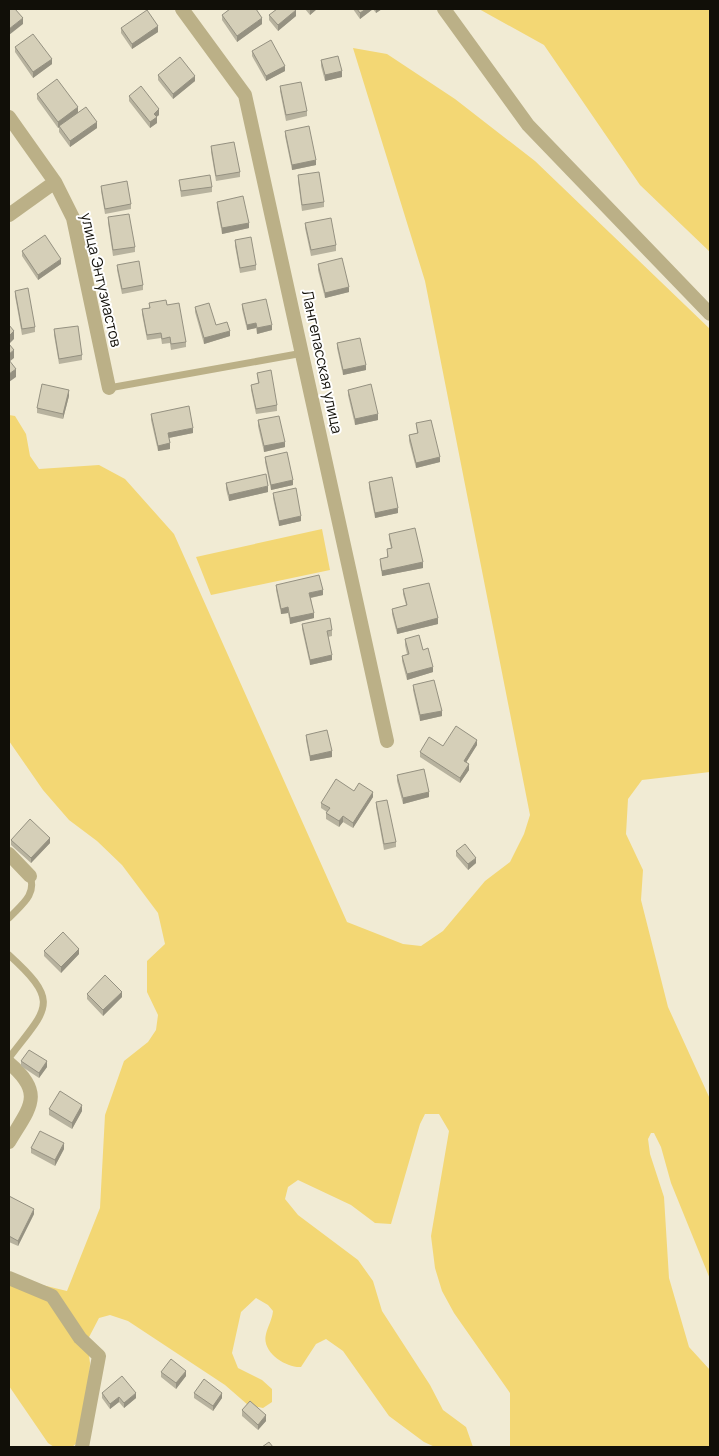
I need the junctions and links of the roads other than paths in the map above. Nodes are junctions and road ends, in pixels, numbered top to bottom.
1 (182, 9) edge
2 (444, 9) edge
3 (9, 118) edge
4 (55, 182) junction
5 (9, 215) edge
6 (710, 314) edge
7 (303, 352) junction
8 (109, 388) joint
9 (387, 741) dead end
10 (9, 854) edge
11 (30, 876) joint
12 (9, 918) edge
13 (9, 955) edge
14 (9, 1058) edge
15 (9, 1063) edge
16 (9, 1142) edge
17 (9, 1278) edge
18 (82, 1447) edge

1 - 7 street, Лангепасская улица
2 - 6 street
3 - 4 street, улица Энтузиастов
4 - 5 street
4 - 8 street, улица Энтузиастов
7 - 8 lane
7 - 9 street, Лангепасская улица
10 - 11 street
11 - 12 lane
13 - 14 lane
15 - 16 street
17 - 18 street

